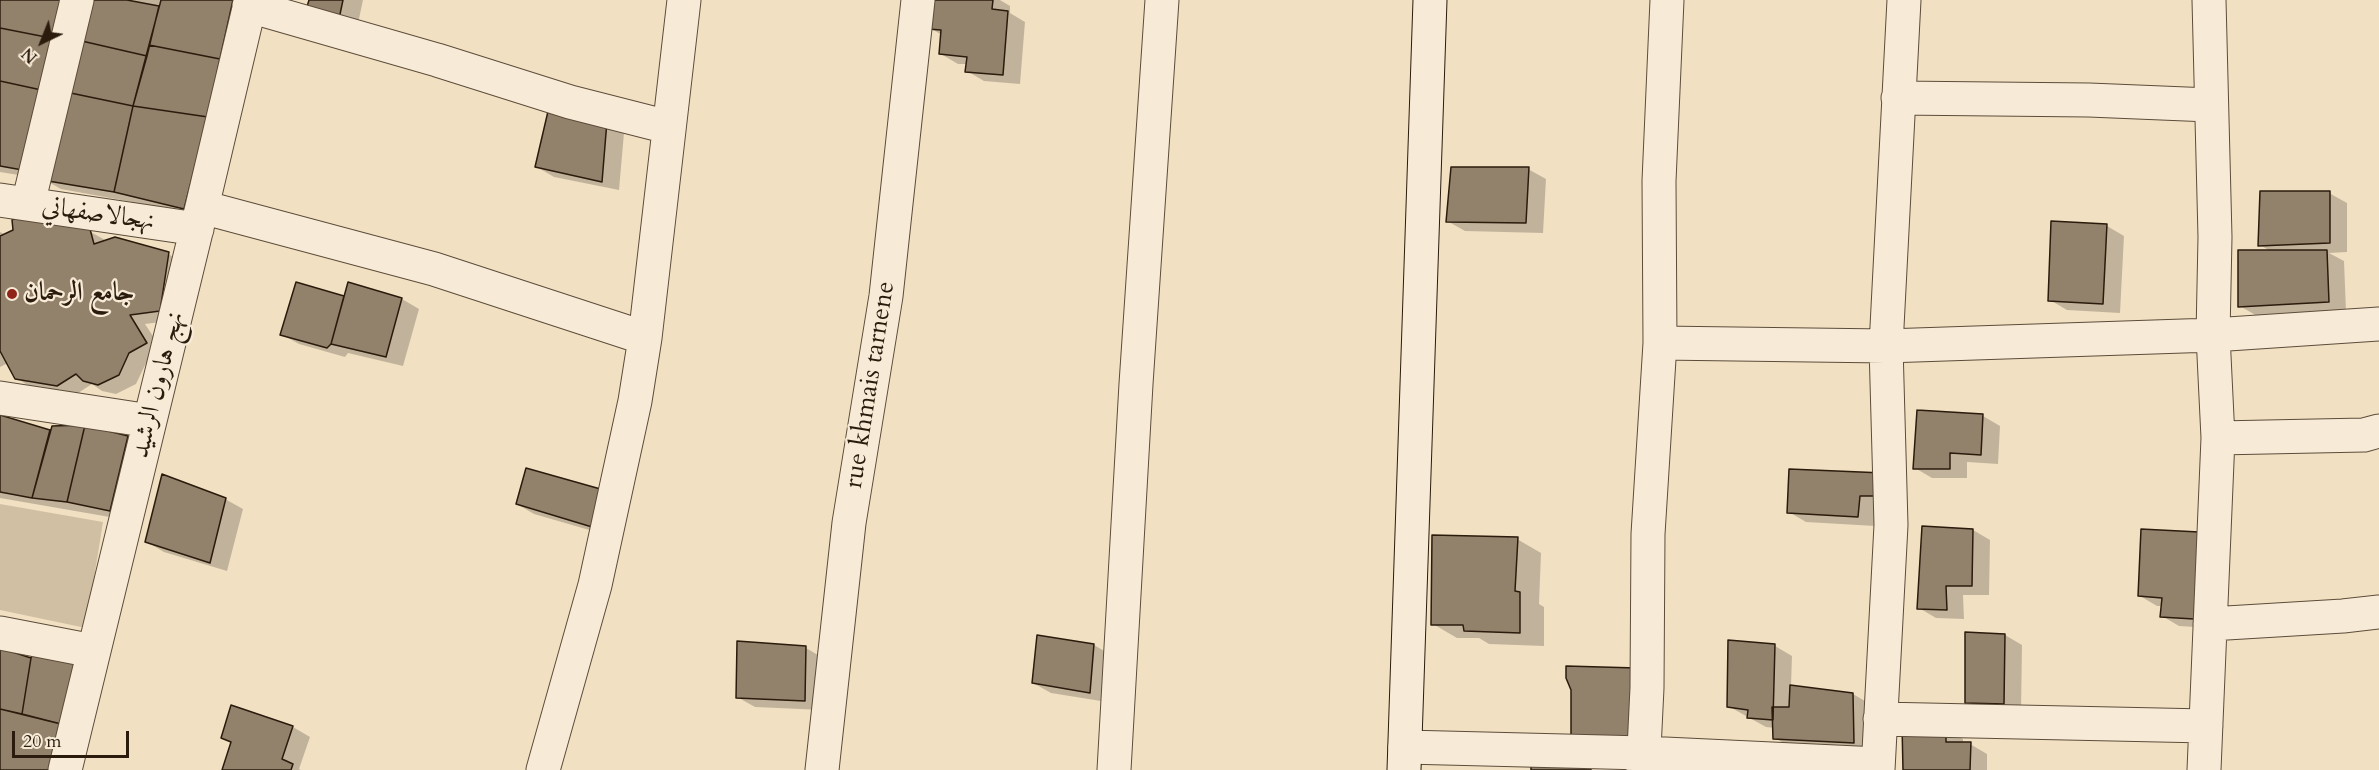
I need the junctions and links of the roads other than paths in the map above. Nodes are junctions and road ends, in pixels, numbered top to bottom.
1 (77, 0) edge
2 (684, 0) edge
3 (918, 0) edge
4 (1162, 0) edge
5 (1430, 0) edge
6 (1667, 0) edge
7 (1904, 0) edge
8 (2209, 0) edge
9 (250, 3) edge
10 (1898, 98) junction
11 (2210, 105) junction
12 (668, 127) junction
13 (14, 202) edge
14 (200, 218) junction
15 (2379, 324) edge
16 (2213, 336) junction
17 (645, 338) junction
18 (1660, 344) junction
19 (1886, 346) junction
20 (0, 398) edge
21 (150, 421) junction
22 (2379, 431) edge
23 (2218, 438) junction
24 (2379, 612) edge
25 (2210, 624) junction
26 (0, 633) edge
27 (93, 651) junction
28 (1880, 719) junction
29 (2206, 726) junction
30 (1404, 758) edge
31 (1644, 761) edge
32 (1878, 767) edge
33 (65, 770) edge
34 (543, 770) edge
35 (822, 770) edge
36 (1114, 770) edge
37 (2204, 770) edge

1 - 13 street
2 - 12 street
3 - 35 street, rue khmais tarnene
4 - 36 street
5 - 30 street
6 - 18 street
7 - 10 street
8 - 11 street
9 - 12 street
9 - 14 street, نهج هارون الرشيد
10 - 11 street
10 - 19 street
11 - 16 street
12 - 17 street
13 - 14 street, نهجالاصفهاني
14 - 17 street, نهجالاصفهاني
14 - 21 street, نهج هارون الرشيد
15 - 16 street
16 - 19 street
16 - 23 street
17 - 34 street
18 - 19 street
18 - 31 street
19 - 28 street
20 - 21 street
21 - 27 street, نهج هارون الرشيد
22 - 23 street
23 - 25 street
24 - 25 street
25 - 29 street
26 - 27 street
27 - 33 street, نهج هارون الرشيد
28 - 29 street
28 - 32 street
29 - 37 street
30 - 31 street
31 - 32 street

